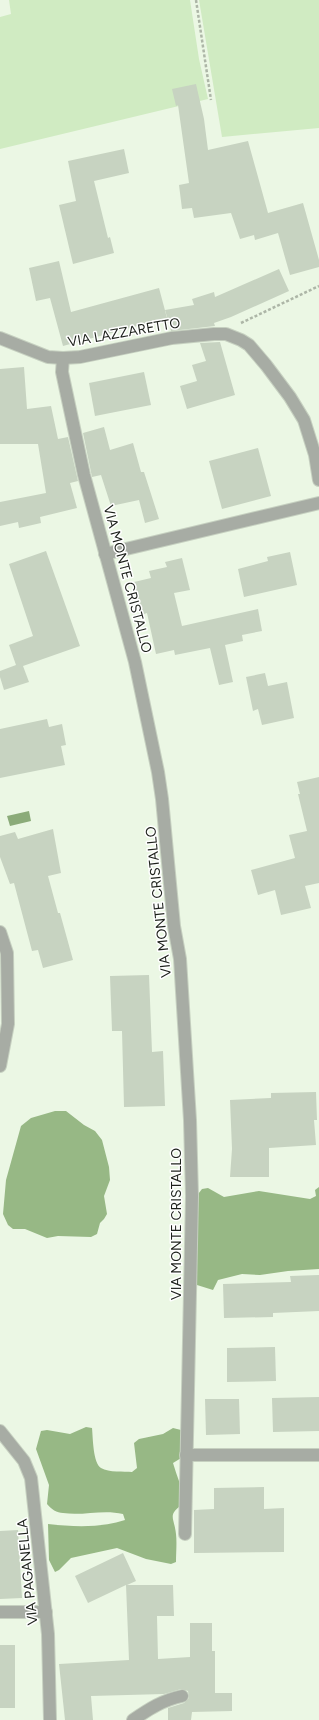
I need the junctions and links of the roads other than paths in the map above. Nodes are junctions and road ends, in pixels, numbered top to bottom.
1 (0, 338) edge
2 (63, 358) junction
3 (319, 480) edge
4 (319, 503) edge
5 (105, 554) junction
6 (0, 932) edge
7 (0, 1066) edge
8 (0, 1431) edge
9 (186, 1455) junction
10 (319, 1455) edge
11 (185, 1534) dead end
12 (0, 1612) edge
13 (46, 1612) junction
14 (182, 1696) dead end
15 (50, 1720) edge
16 (133, 1720) edge

1 - 2 street, VIA LAZZARETTO
2 - 3 street, VIA LAZZARETTO
2 - 5 street, VIA MONTE CRISTALLO
4 - 5 street
5 - 9 street, VIA MONTE CRISTALLO
6 - 7 street
8 - 13 street, VIA PAGANELLA
9 - 10 street
9 - 11 street, VIA MONTE CRISTALLO
12 - 13 street
13 - 15 street, VIA PAGANELLA
14 - 16 street

